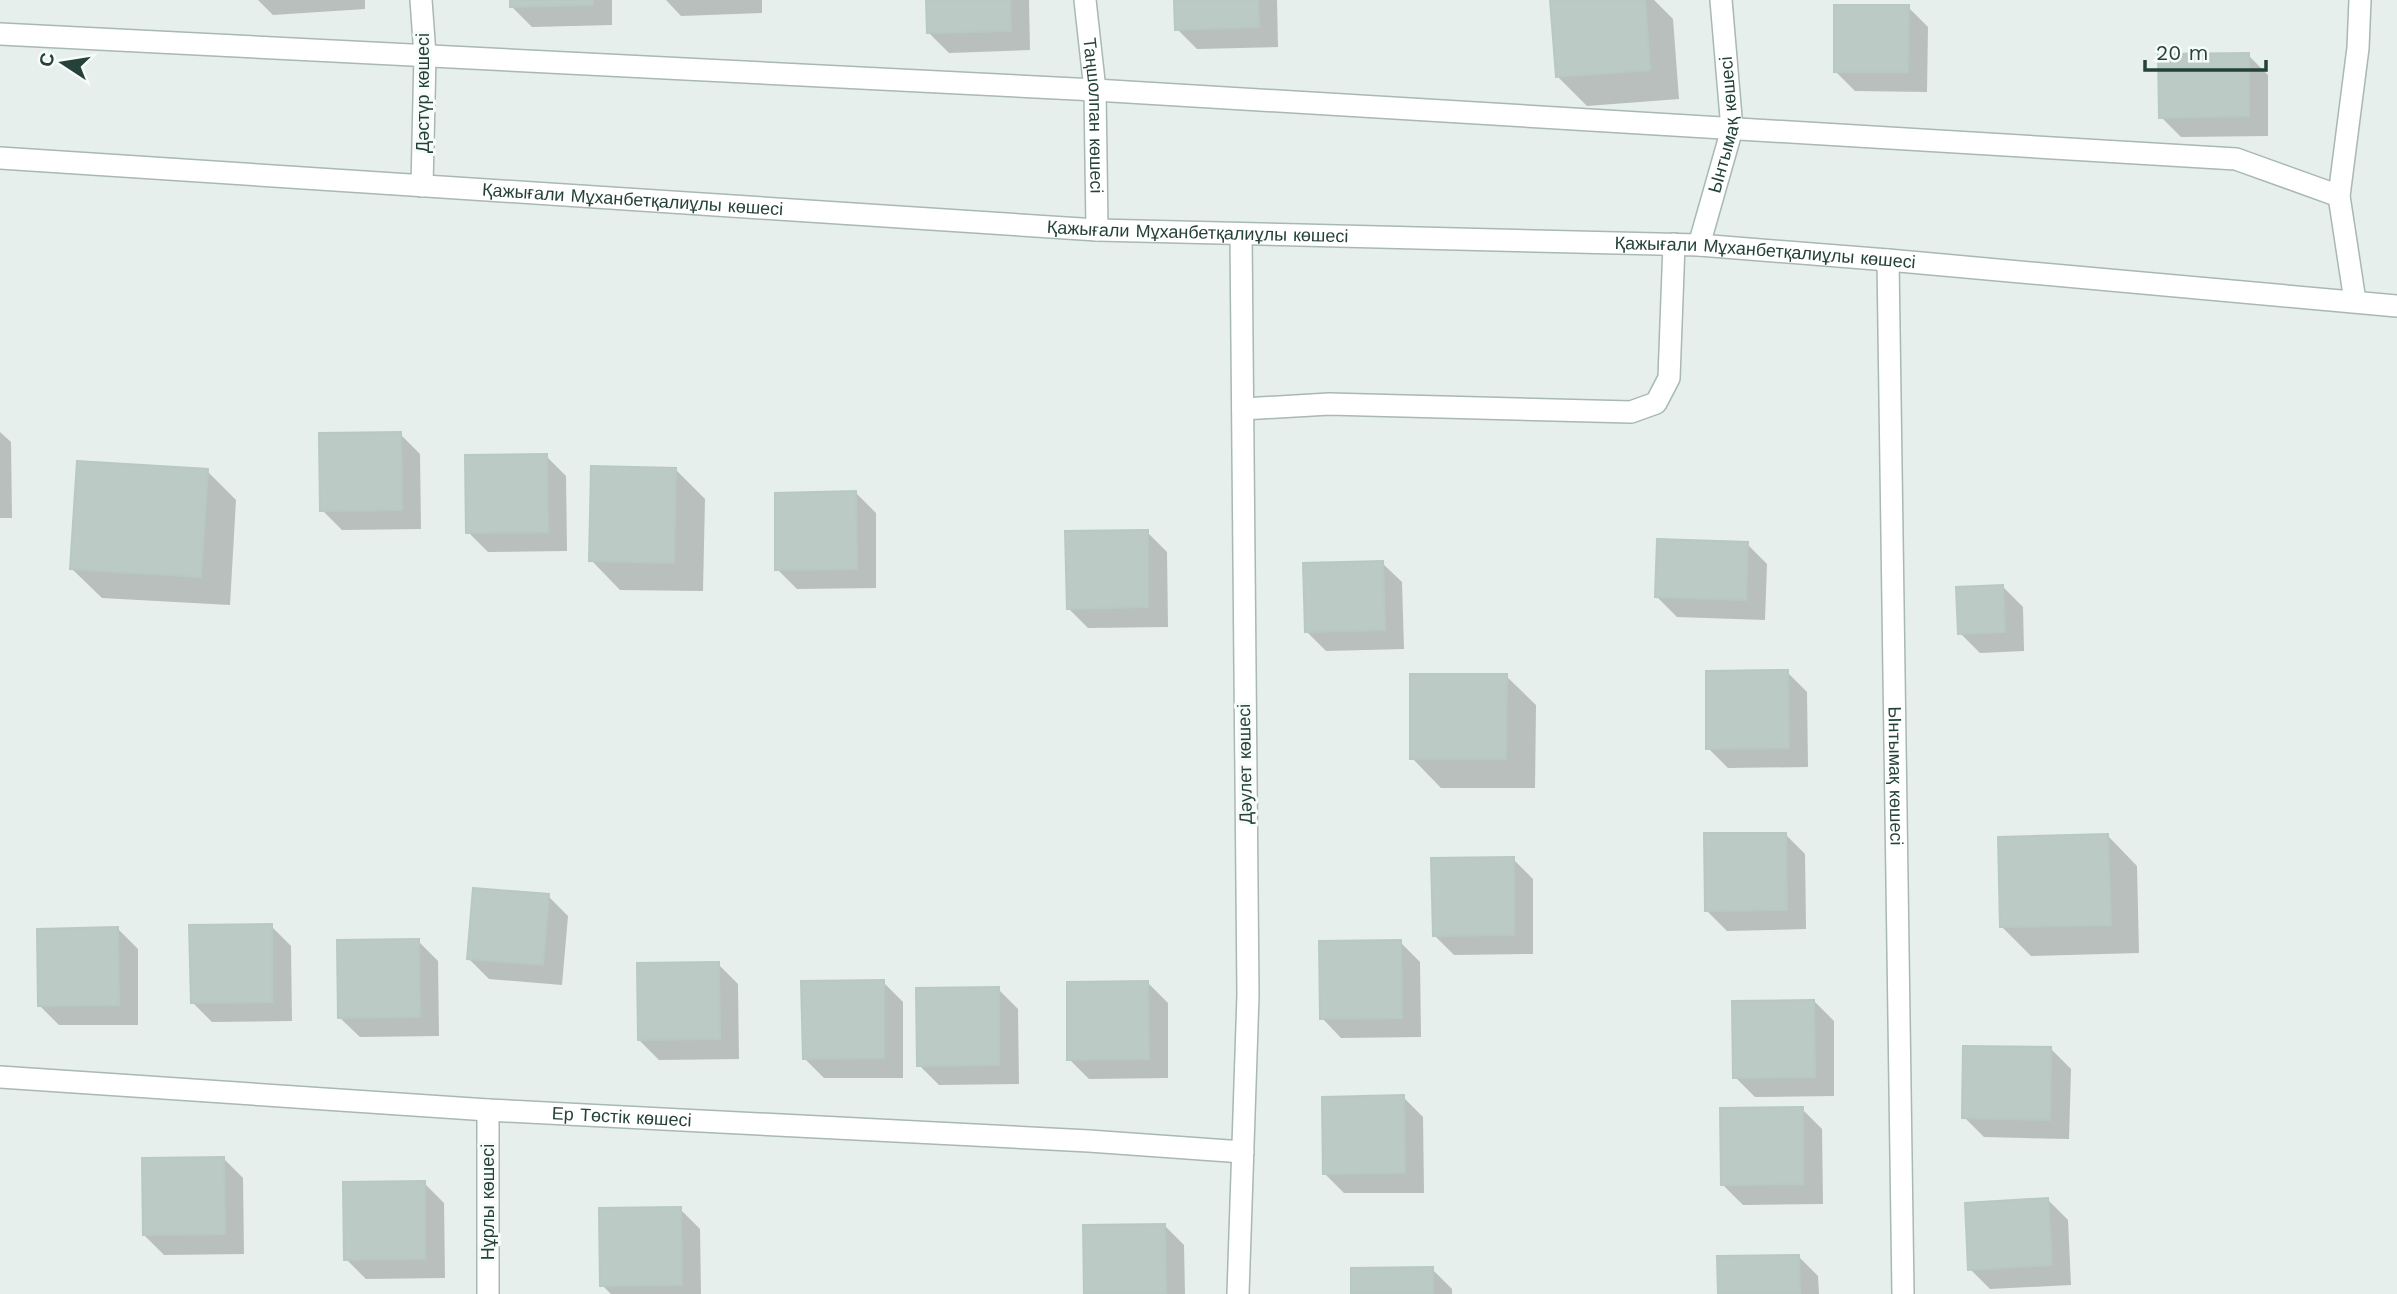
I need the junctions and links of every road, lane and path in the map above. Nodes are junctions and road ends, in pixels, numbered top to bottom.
1 (421, 0) edge
2 (1085, 0) edge
3 (1721, 0) edge
4 (2360, 0) edge
5 (0, 34) edge
6 (425, 55) junction
7 (1095, 90) junction
8 (1732, 129) junction
9 (0, 158) edge
10 (422, 186) junction
11 (2339, 196) junction
12 (1097, 230) junction
13 (1241, 234) junction
14 (1674, 244) junction
15 (1699, 245) junction
16 (1888, 260) junction
17 (2355, 301) junction
18 (2397, 306) edge
19 (1243, 409) junction
20 (0, 1077) edge
21 (488, 1110) junction
22 (1242, 1152) junction
23 (488, 1294) edge
24 (1238, 1294) edge
25 (1903, 1294) edge

1 - 6 street, Дәстүр көшесі
2 - 7 street, Таңшолпан көшесі
3 - 8 street, Ынтымақ көшесі
4 - 11 street
5 - 6 street
6 - 7 street
6 - 10 street, Дәстүр көшесі
7 - 8 street
7 - 12 street, Таңшолпан көшесі
8 - 11 street
8 - 15 street, Ынтымақ көшесі
9 - 10 street, Қажығали Мұханбетқалиұлы көшесі
10 - 12 street, Қажығали Мұханбетқалиұлы көшесі
11 - 17 street
12 - 13 street, Қажығали Мұханбетқалиұлы көшесі
13 - 14 street, Қажығали Мұханбетқалиұлы көшесі
13 - 19 street, Дәулет көшесі
14 - 15 street, Қажығали Мұханбетқалиұлы көшесі
14 - 19 street
15 - 16 street, Қажығали Мұханбетқалиұлы көшесі
16 - 17 street, Қажығали Мұханбетқалиұлы көшесі
16 - 25 street, Ынтымақ көшесі
17 - 18 street, Қажығали Мұханбетқалиұлы көшесі
19 - 22 street, Дәулет көшесі
20 - 21 street, Ер Төстік көшесі
21 - 22 street, Ер Төстік көшесі
21 - 23 street, Нұрлы көшесі
22 - 24 street, Дәулет көшесі

